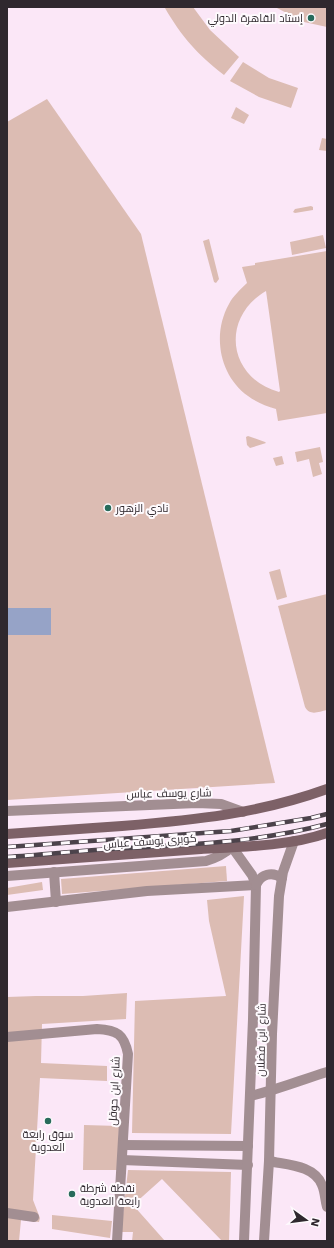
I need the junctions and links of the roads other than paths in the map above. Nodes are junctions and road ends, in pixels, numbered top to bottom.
1 (327, 788) edge
2 (7, 810) edge
3 (243, 812) junction
4 (327, 833) edge
5 (7, 834) edge
6 (294, 841) junction
7 (232, 847) junction
8 (7, 863) edge
9 (54, 872) junction
10 (7, 876) edge
11 (282, 878) junction
12 (256, 885) junction
13 (56, 902) junction
14 (7, 907) edge
15 (7, 1037) edge
16 (327, 1072) edge
17 (272, 1091) junction
18 (250, 1096) junction
19 (123, 1145) junction
20 (248, 1146) junction
21 (122, 1160) junction
22 (269, 1162) junction
23 (248, 1165) junction
24 (327, 1207) edge
25 (7, 1213) edge
26 (34, 1217) dead end
27 (118, 1241) edge
28 (244, 1241) edge
29 (264, 1241) edge

1 - 3 main road
2 - 3 street, شارع يوسف عباس
3 - 5 main road, كوبرى يوسف عباس
4 - 6 main road
6 - 7 main road, كوبرى يوسف عباس
6 - 11 street, شارع ابن فضلان
7 - 8 main road, كوبرى يوسف عباس
7 - 9 street
7 - 12 street, شارع ابن فضلان
9 - 10 street
9 - 13 street
11 - 12 street
11 - 17 street, شارع ابن فضلان
12 - 13 street
12 - 18 street, شارع ابن فضلان
13 - 14 street
15 - 19 street, شارع ابن حوقل
16 - 17 street
17 - 18 street
17 - 22 street, شارع ابن فضلان
18 - 20 street, شارع ابن فضلان
19 - 20 street
19 - 21 street, شارع ابن حوقل
20 - 23 street, شارع ابن فضلان
21 - 23 street
21 - 27 street, شارع ابن حوقل
22 - 24 street
22 - 29 street, شارع ابن فضلان
23 - 28 street, شارع ابن فضلان
25 - 26 street

